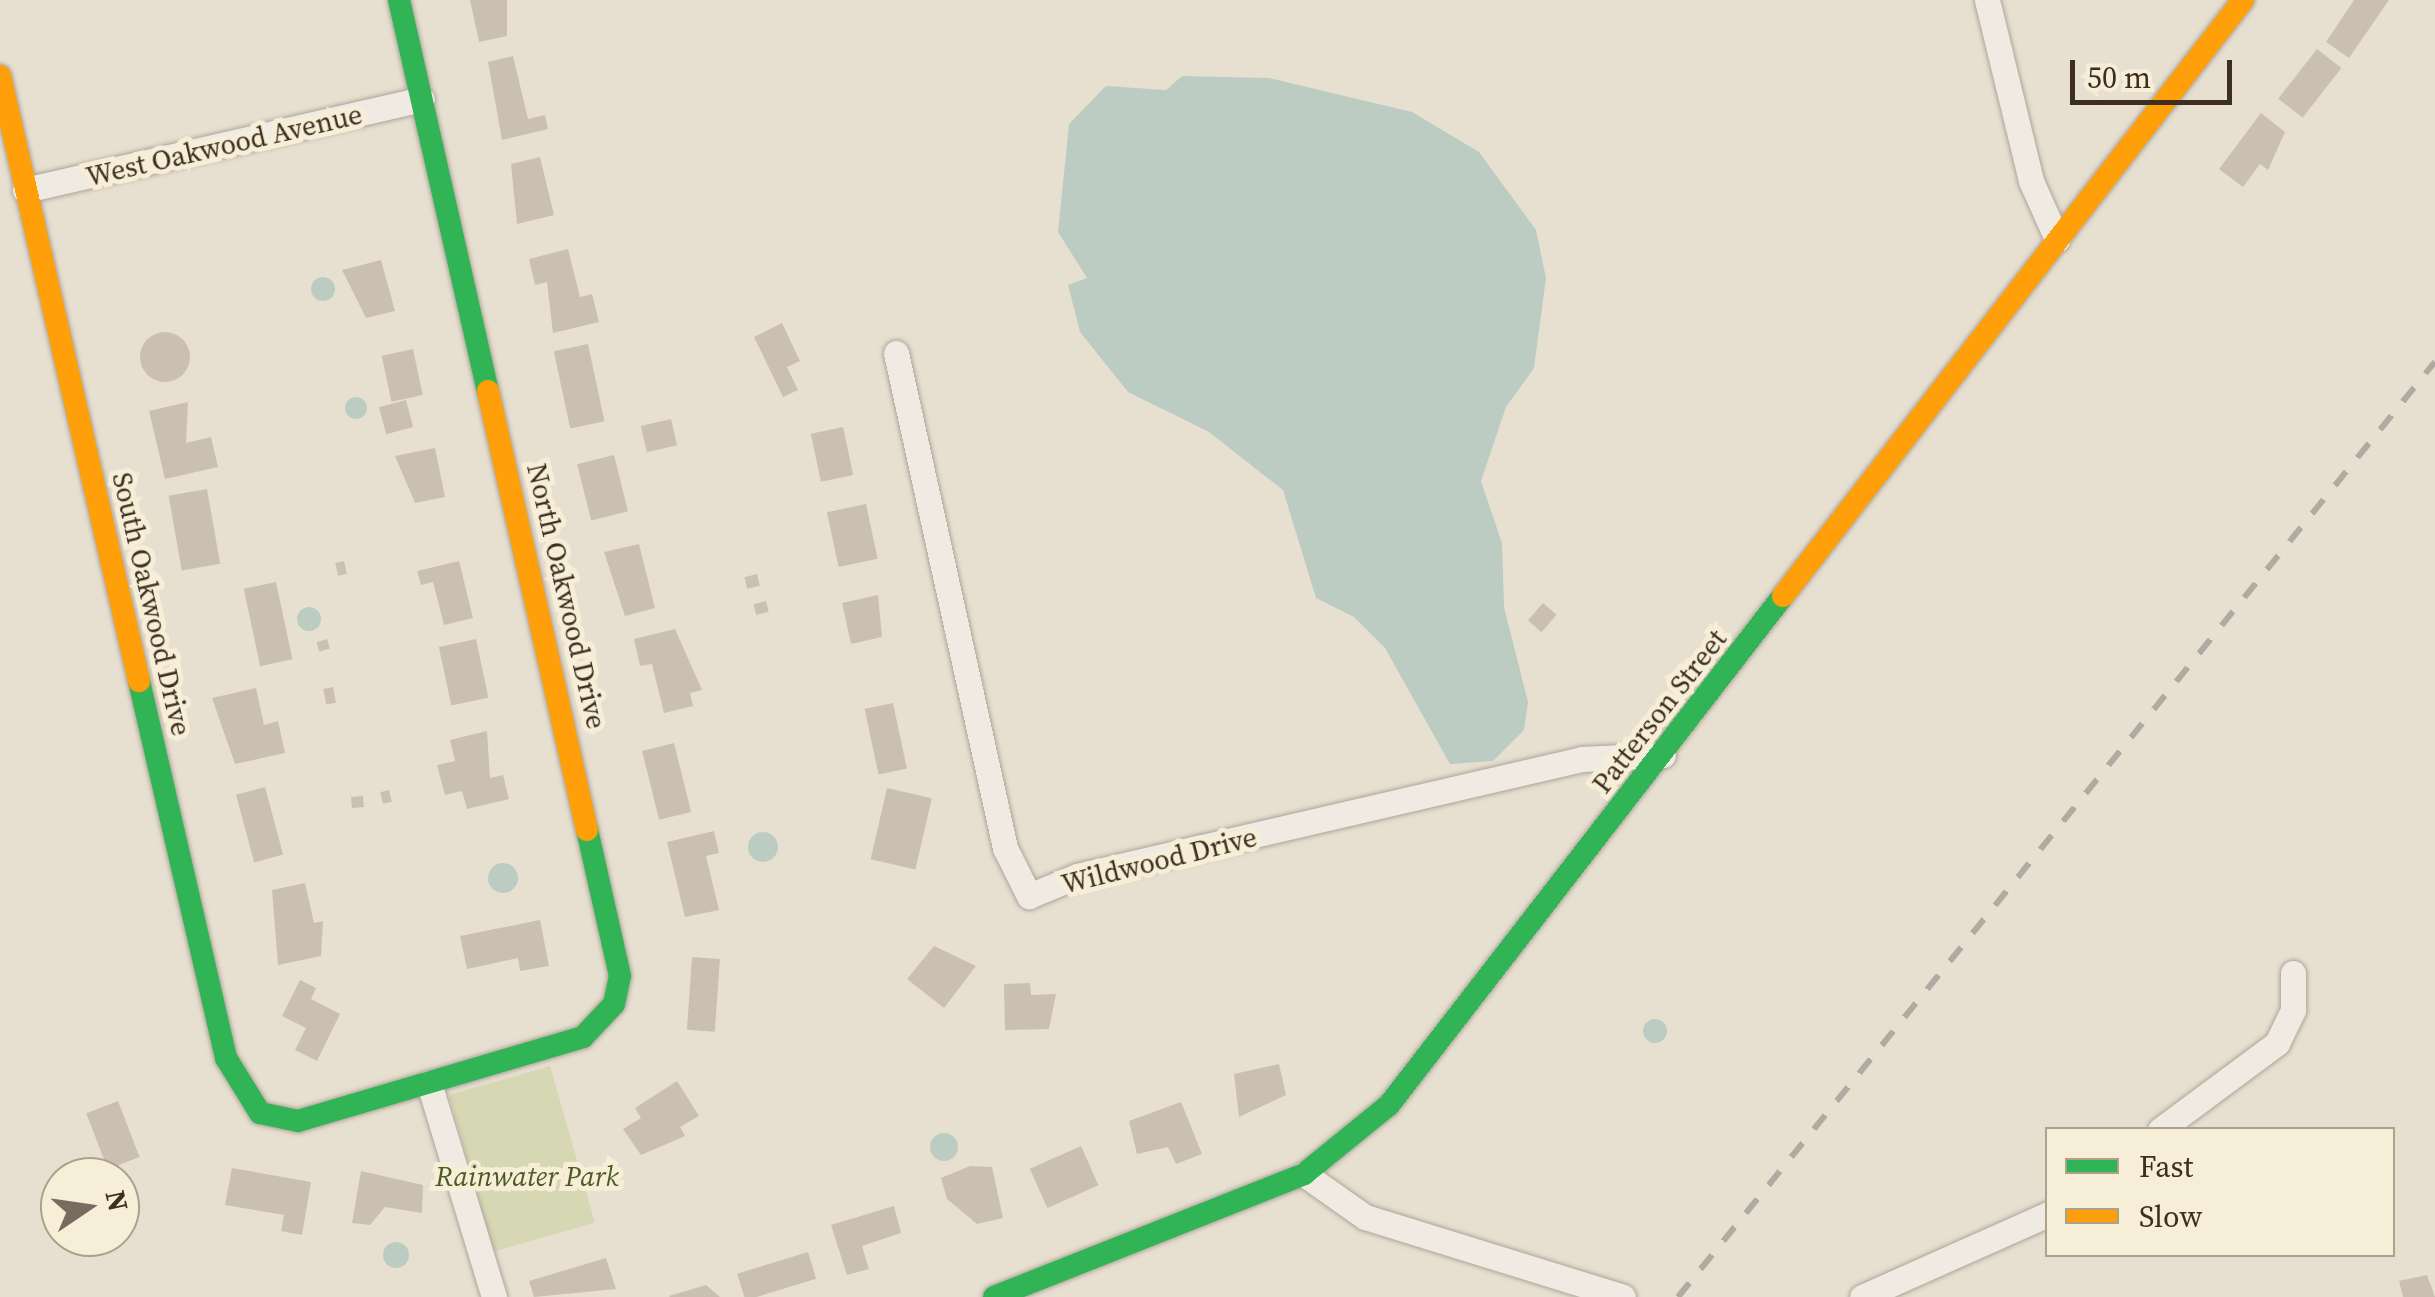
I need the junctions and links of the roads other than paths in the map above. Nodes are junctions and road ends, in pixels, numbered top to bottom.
1 (399, 0) edge
2 (1988, 0) edge
3 (2243, 0) edge
4 (0, 76) edge
5 (422, 99) junction
6 (26, 190) junction
7 (2057, 239) junction
8 (896, 352) dead end
9 (1663, 756) junction
10 (2293, 974) dead end
11 (430, 1084) junction
12 (282, 1121) joint
13 (2164, 1127) edge
14 (1304, 1174) junction
15 (2045, 1215) edge
16 (494, 1297) edge
17 (994, 1297) edge
18 (1623, 1297) edge
19 (1862, 1297) edge

1 - 5 street, North Oakwood Drive
2 - 7 street
3 - 7 street, Patterson Street
4 - 6 street, South Oakwood Drive
5 - 6 street, West Oakwood Avenue
5 - 11 street, North Oakwood Drive
6 - 12 street, South Oakwood Drive
7 - 9 street, Patterson Street
8 - 9 street, Wildwood Drive
9 - 14 street, Patterson Street
10 - 13 street
11 - 12 street, North Oakwood Drive
11 - 16 street
14 - 17 street, Patterson Street
14 - 18 street
15 - 19 street

